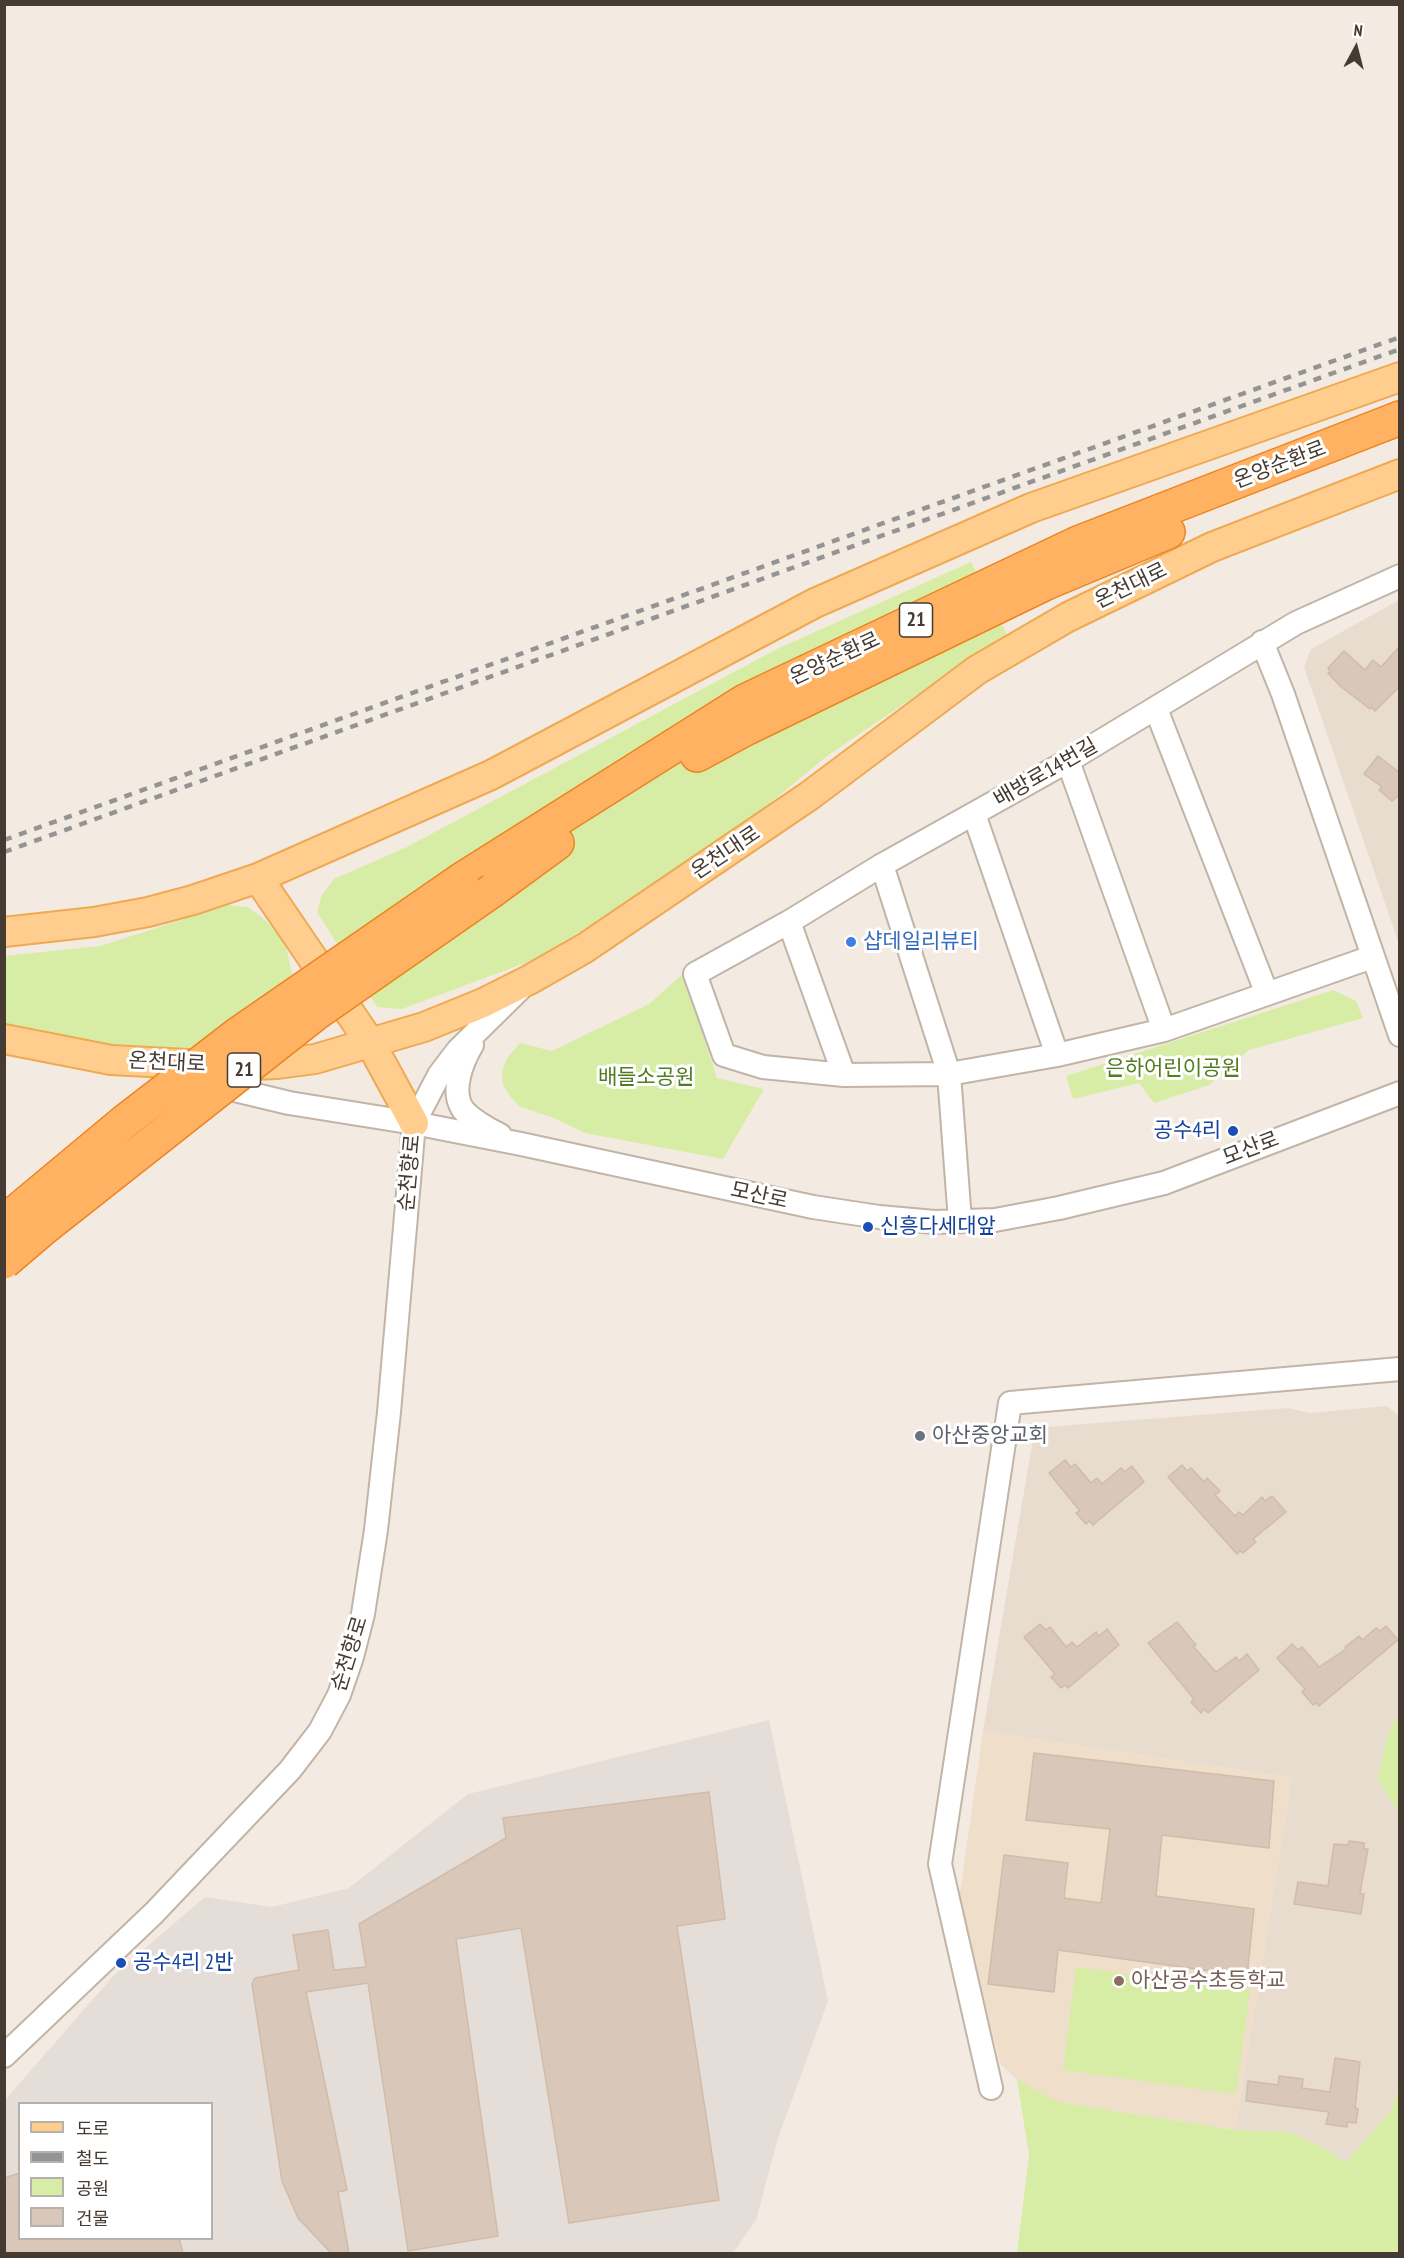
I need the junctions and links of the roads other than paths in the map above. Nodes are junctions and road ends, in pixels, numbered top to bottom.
1 (1400, 377) edge
2 (1400, 418) edge
3 (1400, 442) edge
4 (1400, 474) edge
5 (1400, 576) edge
6 (1262, 642) junction
7 (1156, 709) junction
8 (1068, 761) junction
9 (974, 814) junction
10 (882, 865) junction
11 (258, 878) junction
12 (789, 922) junction
13 (4, 932) edge
14 (1372, 957) junction
15 (529, 980) junction
16 (1267, 994) junction
17 (487, 1023) junction
18 (1164, 1030) junction
19 (1400, 1035) edge
20 (4, 1040) edge
21 (371, 1044) junction
22 (1057, 1055) junction
23 (111, 1060) junction
24 (949, 1074) junction
25 (844, 1075) junction
26 (1400, 1093) edge
27 (414, 1123) junction
28 (521, 1144) junction
29 (960, 1221) junction
30 (4, 1222) edge
31 (4, 1263) edge
32 (1400, 1369) edge
33 (4, 2056) edge
34 (991, 2088) dead end

1 - 11 main road
2 - 30 highway, 온양순환로 / 21, bridge
3 - 31 highway, 온양순환로 / 21, bridge
4 - 15 main road, 온천대로
5 - 6 street, 배방로14번길
6 - 7 street, 배방로14번길
6 - 14 street
7 - 8 street, 배방로14번길
7 - 16 street
8 - 9 street, 배방로14번길
8 - 18 street
9 - 10 street, 배방로14번길
9 - 22 street
10 - 12 street, 배방로14번길
10 - 24 street
11 - 13 main road
11 - 21 main road
12 - 25 street
12 - 25 street, 배방로14번길
14 - 16 street
14 - 19 street
15 - 17 street
15 - 21 main road, 온천대로
16 - 18 street
17 - 27 street
17 - 28 street
18 - 22 street
20 - 23 main road, 온천대로
21 - 23 main road, 온천대로
21 - 27 main road
22 - 24 street
23 - 27 street, 모산로
24 - 25 street
24 - 29 street
26 - 29 street, 모산로
27 - 28 street, 모산로
27 - 33 street, 순천향로
28 - 29 street, 모산로
32 - 34 street

